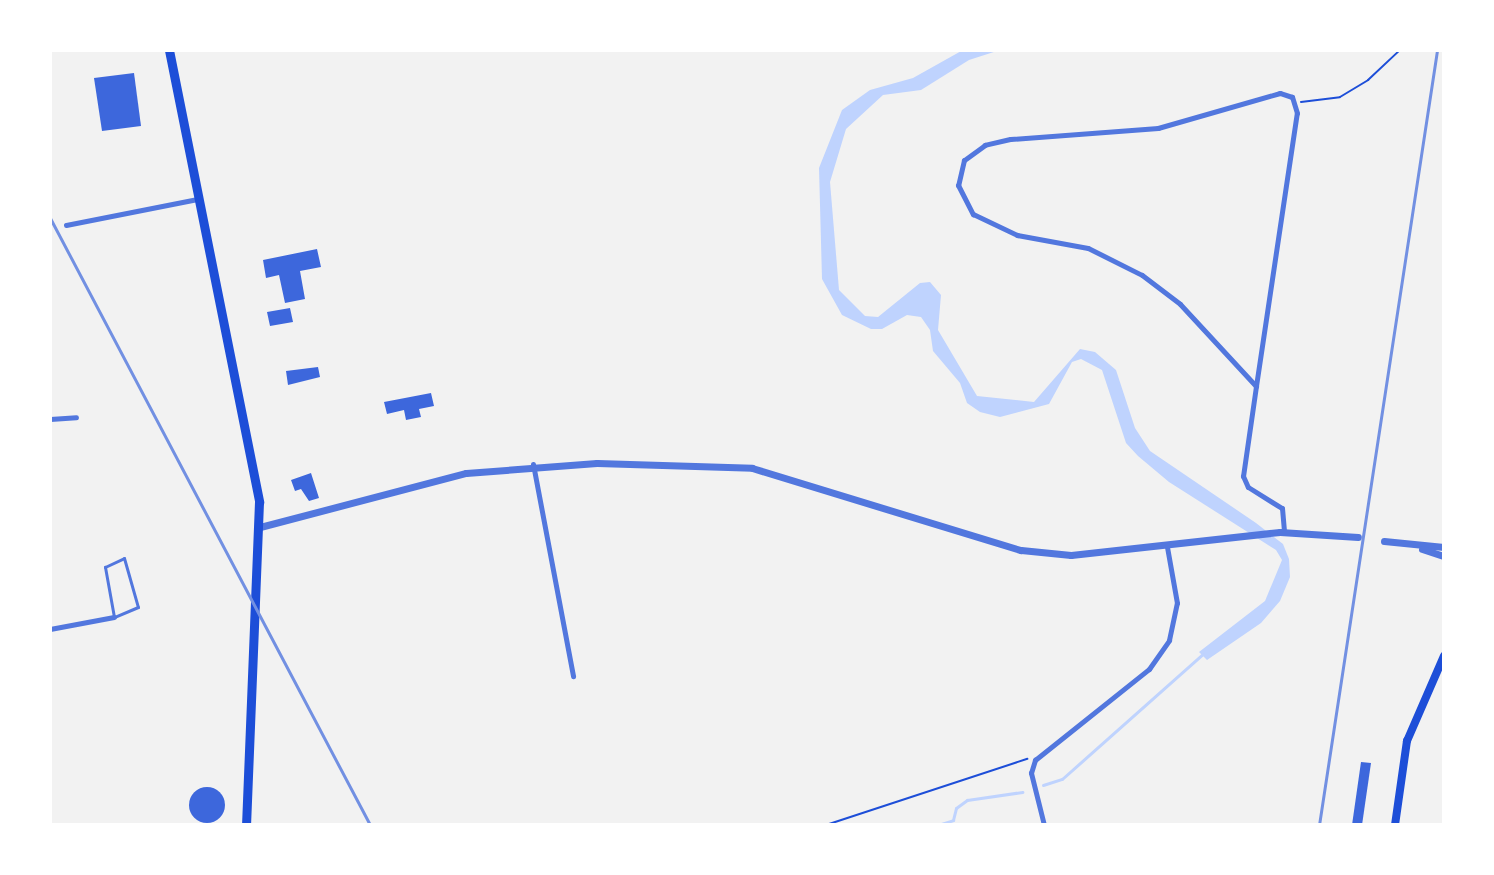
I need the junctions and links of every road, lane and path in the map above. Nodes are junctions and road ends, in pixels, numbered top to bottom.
1 (169, 50) edge
2 (1400, 50) edge
3 (1296, 102) junction
4 (198, 198) junction
5 (66, 225) dead end
6 (1256, 386) junction
7 (76, 417) dead end
8 (50, 419) edge
9 (533, 464) junction
10 (260, 527) junction
11 (1282, 532) junction
12 (1358, 537) dead end
13 (1384, 541) dead end
14 (1412, 546) junction
15 (1167, 547) junction
16 (1444, 547) edge
17 (1444, 556) edge
18 (114, 617) junction
19 (50, 629) edge
20 (1444, 656) edge
21 (573, 676) dead end
22 (1043, 753) junction
23 (246, 825) edge
24 (826, 825) edge
25 (1044, 825) edge
26 (1395, 825) edge

1 - 4 main road
2 - 3 path
3 - 6 street
3 - 6 street
4 - 5 street
4 - 10 main road
6 - 11 street
7 - 8 street
9 - 10 street
9 - 15 street
9 - 21 street
10 - 23 main road
11 - 12 street
11 - 15 street
13 - 14 street
14 - 16 street
14 - 17 street
15 - 22 street
18 - 18 lane
18 - 19 street
20 - 26 main road
22 - 24 path
22 - 25 street

